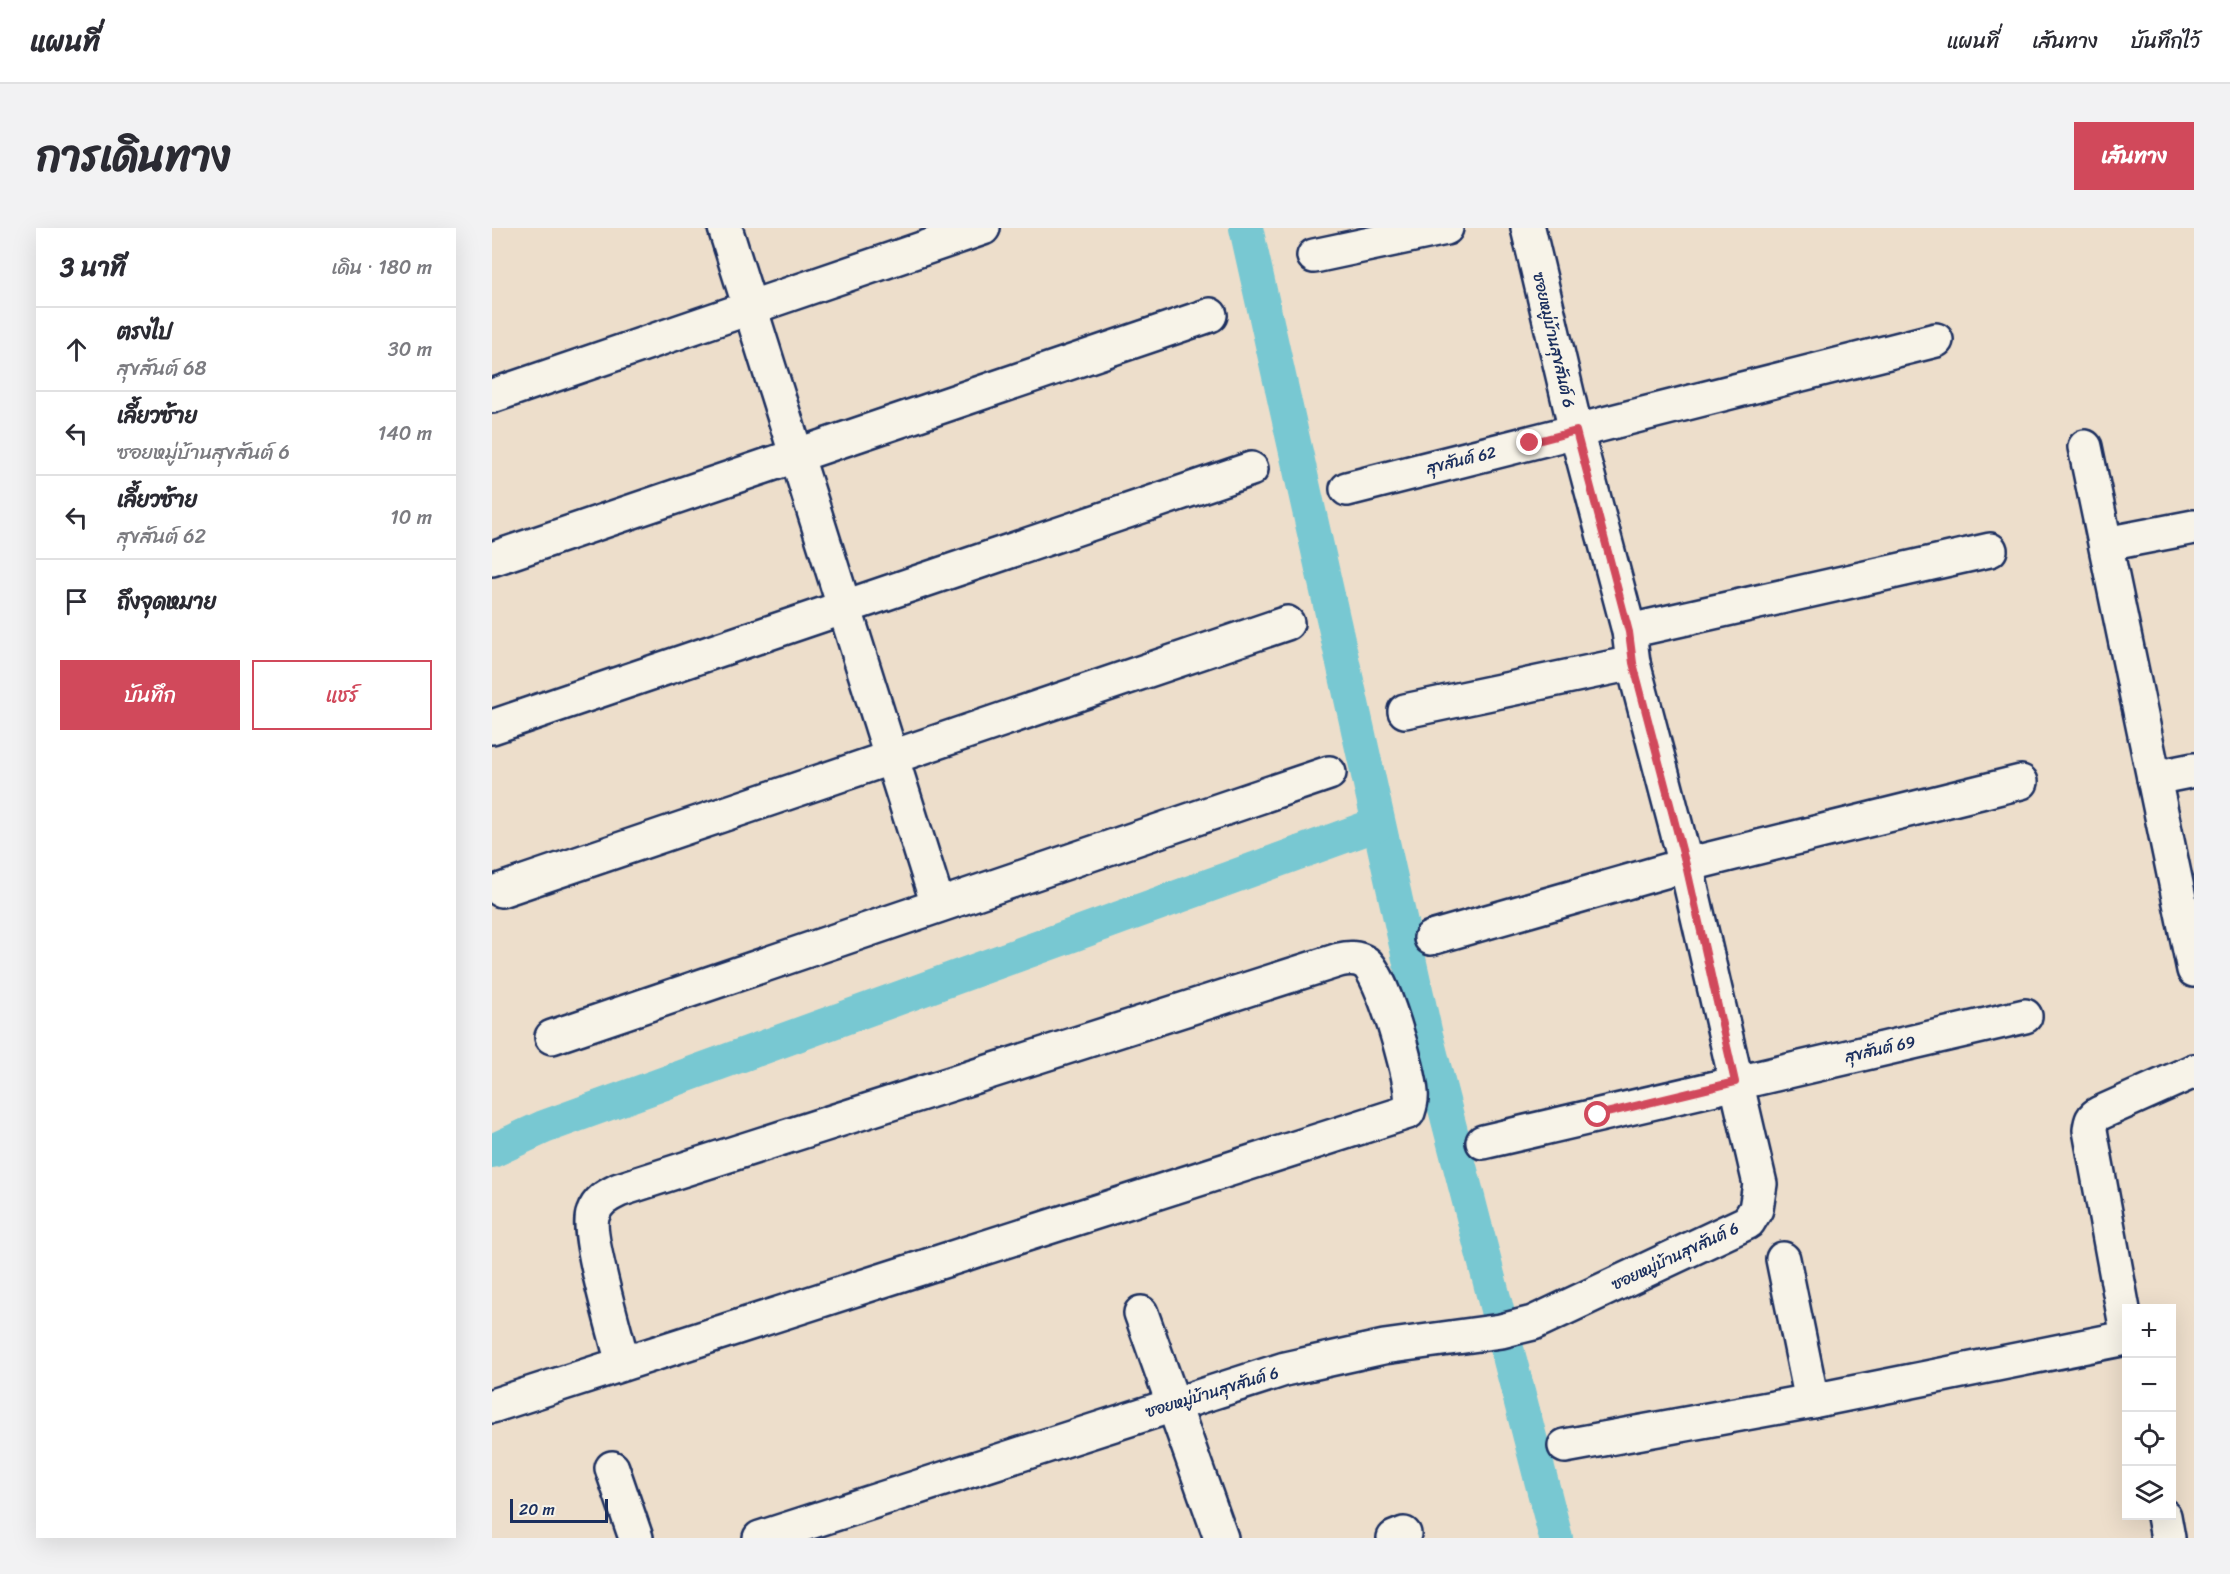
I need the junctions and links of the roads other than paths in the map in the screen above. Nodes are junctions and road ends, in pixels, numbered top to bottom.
1 (725, 228) edge
2 (983, 228) edge
3 (1446, 228) edge
4 (1528, 228) edge
5 (1314, 256) dead end
6 (750, 307) junction
7 (1210, 315) dead end
8 (1936, 340) dead end
9 (492, 396) edge
10 (1576, 431) junction
11 (2085, 447) dead end
12 (797, 456) junction
13 (1251, 469) dead end
14 (1347, 489) dead end
15 (2194, 527) edge
16 (2106, 544) junction
17 (1990, 550) dead end
18 (492, 559) edge
19 (845, 607) junction
20 (1287, 623) dead end
21 (1631, 647) junction
22 (1405, 711) dead end
23 (492, 727) edge
24 (891, 757) junction
25 (2194, 770) edge
26 (1329, 773) dead end
27 (2154, 778) junction
28 (2021, 782) dead end
29 (1686, 865) junction
30 (501, 890) dead end
31 (938, 905) junction
32 (2188, 914) edge
33 (1431, 938) dead end
34 (2194, 970) edge
35 (2025, 1016) dead end
36 (552, 1037) dead end
37 (2194, 1071) edge
38 (1735, 1082) junction
39 (1483, 1142) dead end
40 (1783, 1258) dead end
41 (2123, 1304) edge
42 (1141, 1313) dead end
43 (2122, 1339) edge
44 (623, 1364) junction
45 (1812, 1401) junction
46 (1172, 1404) junction
47 (492, 1406) edge
48 (1564, 1446) dead end
49 (612, 1468) dead end
50 (2165, 1520) edge
51 (636, 1538) edge
52 (760, 1538) edge
53 (1221, 1538) edge
54 (2168, 1538) edge

1 - 6 street
2 - 6 street
3 - 5 street
4 - 10 street, ซอยหมู่บ้านสุขสันต์ 6
6 - 9 street
6 - 12 street
7 - 12 street
8 - 10 street, สุขสันต์ 62
10 - 14 street, สุขสันต์ 62
10 - 21 street, ซอยหมู่บ้านสุขสันต์ 6
11 - 16 street
12 - 18 street
12 - 19 street
13 - 19 street
15 - 16 street
16 - 27 street
17 - 21 street
19 - 23 street
19 - 24 street
20 - 24 street
21 - 22 street
21 - 29 street, ซอยหมู่บ้านสุขสันต์ 6
24 - 30 street
24 - 31 street
25 - 27 street
26 - 31 street
27 - 32 street
28 - 29 street
29 - 33 street
29 - 38 street, ซอยหมู่บ้านสุขสันต์ 6
31 - 36 street
32 - 34 street
35 - 38 street, สุขสันต์ 69
37 - 41 street
38 - 39 street, สุขสันต์ 69
38 - 46 street, ซอยหมู่บ้านสุขสันต์ 6
40 - 45 street
42 - 46 street
43 - 45 street
44 - 44 street
44 - 47 street
45 - 48 street
46 - 52 street, ซอยหมู่บ้านสุขสันต์ 6
46 - 53 street
49 - 51 street
50 - 54 street

